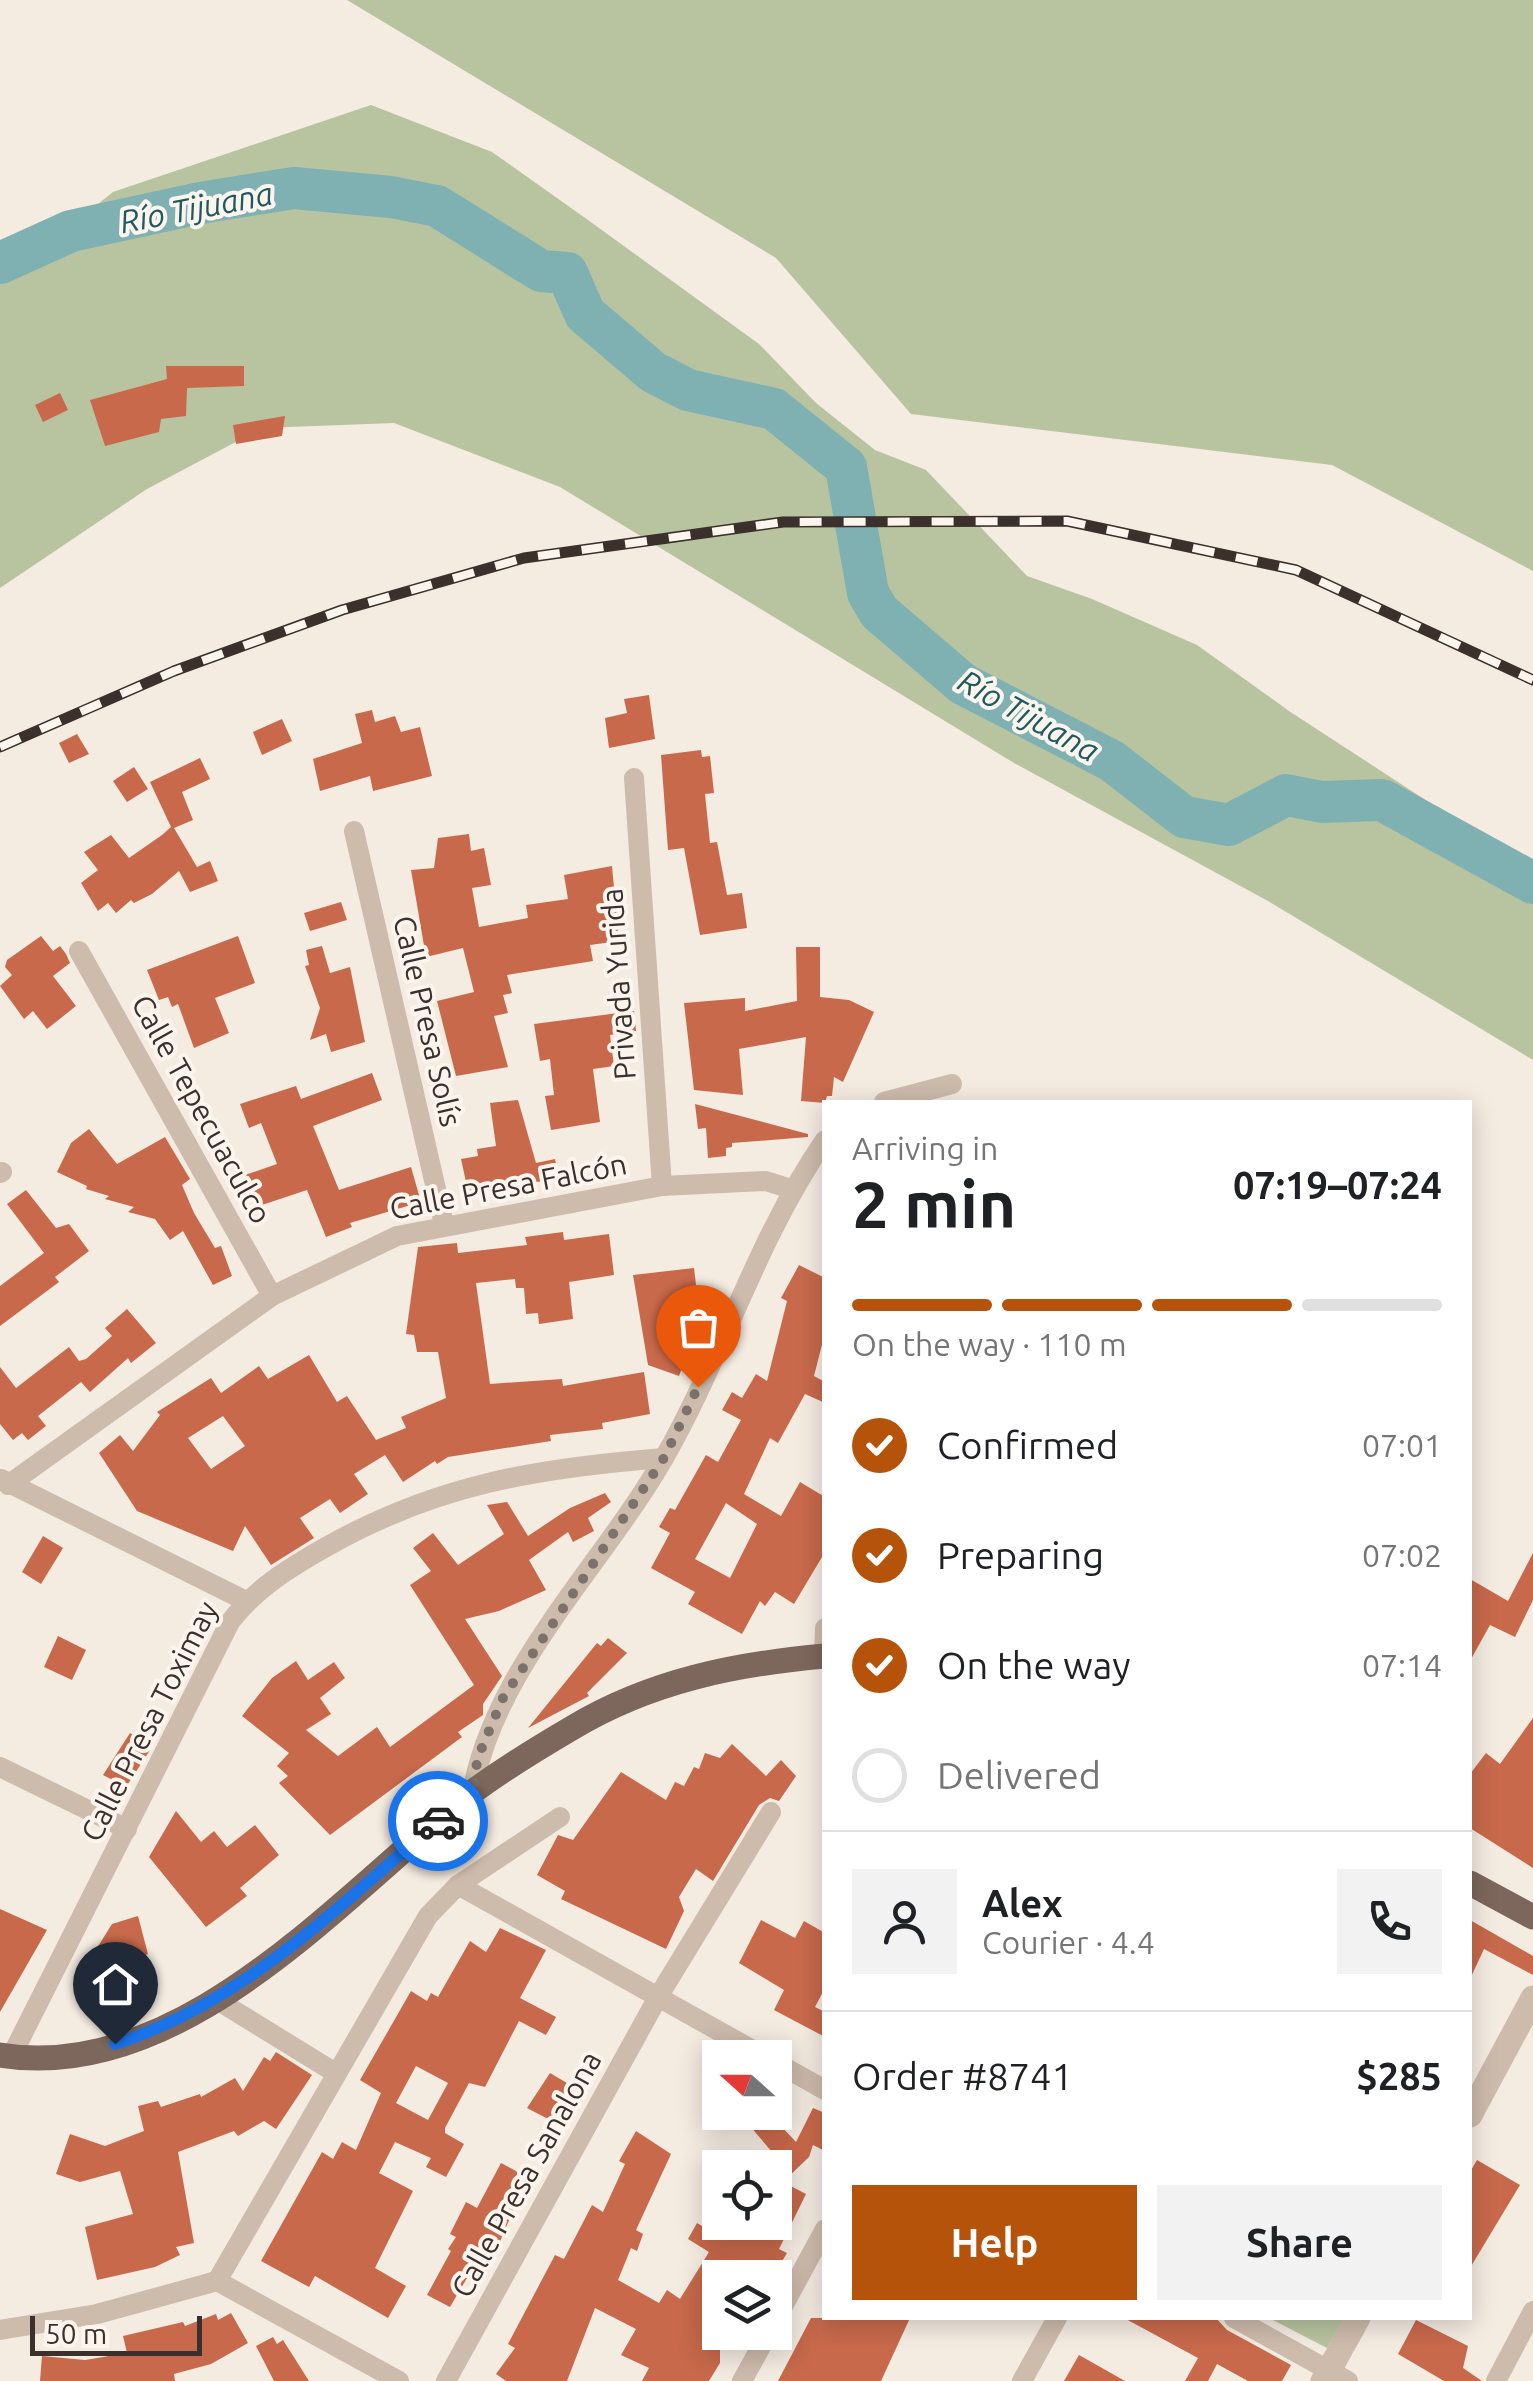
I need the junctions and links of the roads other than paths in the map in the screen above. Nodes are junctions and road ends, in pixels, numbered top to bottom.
1 (634, 778) dead end
2 (354, 831) dead end
3 (79, 951) dead end
4 (952, 1084) dead end
5 (892, 1100) edge
6 (822, 1144) edge
7 (662, 1186) junction
8 (791, 1189) junction
9 (444, 1224) junction
10 (272, 1296) junction
11 (664, 1458) junction
12 (4, 1481) edge
13 (246, 1601) junction
14 (822, 1656) edge
15 (0, 1767) edge
16 (472, 1792) junction
17 (771, 1812) dead end
18 (560, 1817) dead end
19 (127, 1829) junction
20 (1472, 1884) edge
21 (458, 1885) junction
22 (1533, 1918) edge
23 (658, 1996) junction
24 (1533, 1998) edge
25 (217, 2000) junction
26 (735, 2040) edge
27 (5, 2056) edge
28 (334, 2072) junction
29 (792, 2072) edge
30 (822, 2088) edge
31 (1472, 2111) edge
32 (822, 2235) edge
33 (216, 2280) junction
34 (792, 2290) edge
35 (1533, 2311) edge
36 (1056, 2320) edge
37 (1237, 2320) edge
38 (1357, 2320) edge
39 (0, 2330) edge
40 (759, 2350) edge
41 (1333, 2378) edge
42 (398, 2381) edge
43 (446, 2381) edge
44 (742, 2381) edge
45 (1022, 2381) edge
46 (1496, 2381) edge

1 - 7 street, Privada Yurida
2 - 9 street, Calle Presa Solís
3 - 10 street, Calle Tepecuaculco
4 - 5 street
6 - 8 street
7 - 8 street, Calle Presa Falcón
7 - 9 street, Calle Presa Falcón
8 - 11 street
9 - 10 street, Calle Presa Falcón
10 - 12 street, Calle Presa Falcón
11 - 13 street, Calle Presa Toximay
11 - 16 street
12 - 13 street
13 - 19 street, Calle Presa Toximay
14 - 16 main road
15 - 19 street
16 - 25 main road
17 - 23 street, Calle Presa Sanalona
18 - 21 street
19 - 27 street, Calle Presa Toximay
20 - 22 main road
21 - 23 street
21 - 28 street
23 - 26 street
23 - 43 street, Calle Presa Sanalona
24 - 31 street
25 - 27 main road
25 - 28 street
28 - 33 street
29 - 30 street
32 - 34 street
33 - 39 street
33 - 42 street
35 - 46 street
36 - 45 street
37 - 41 street
38 - 41 street
40 - 44 street

